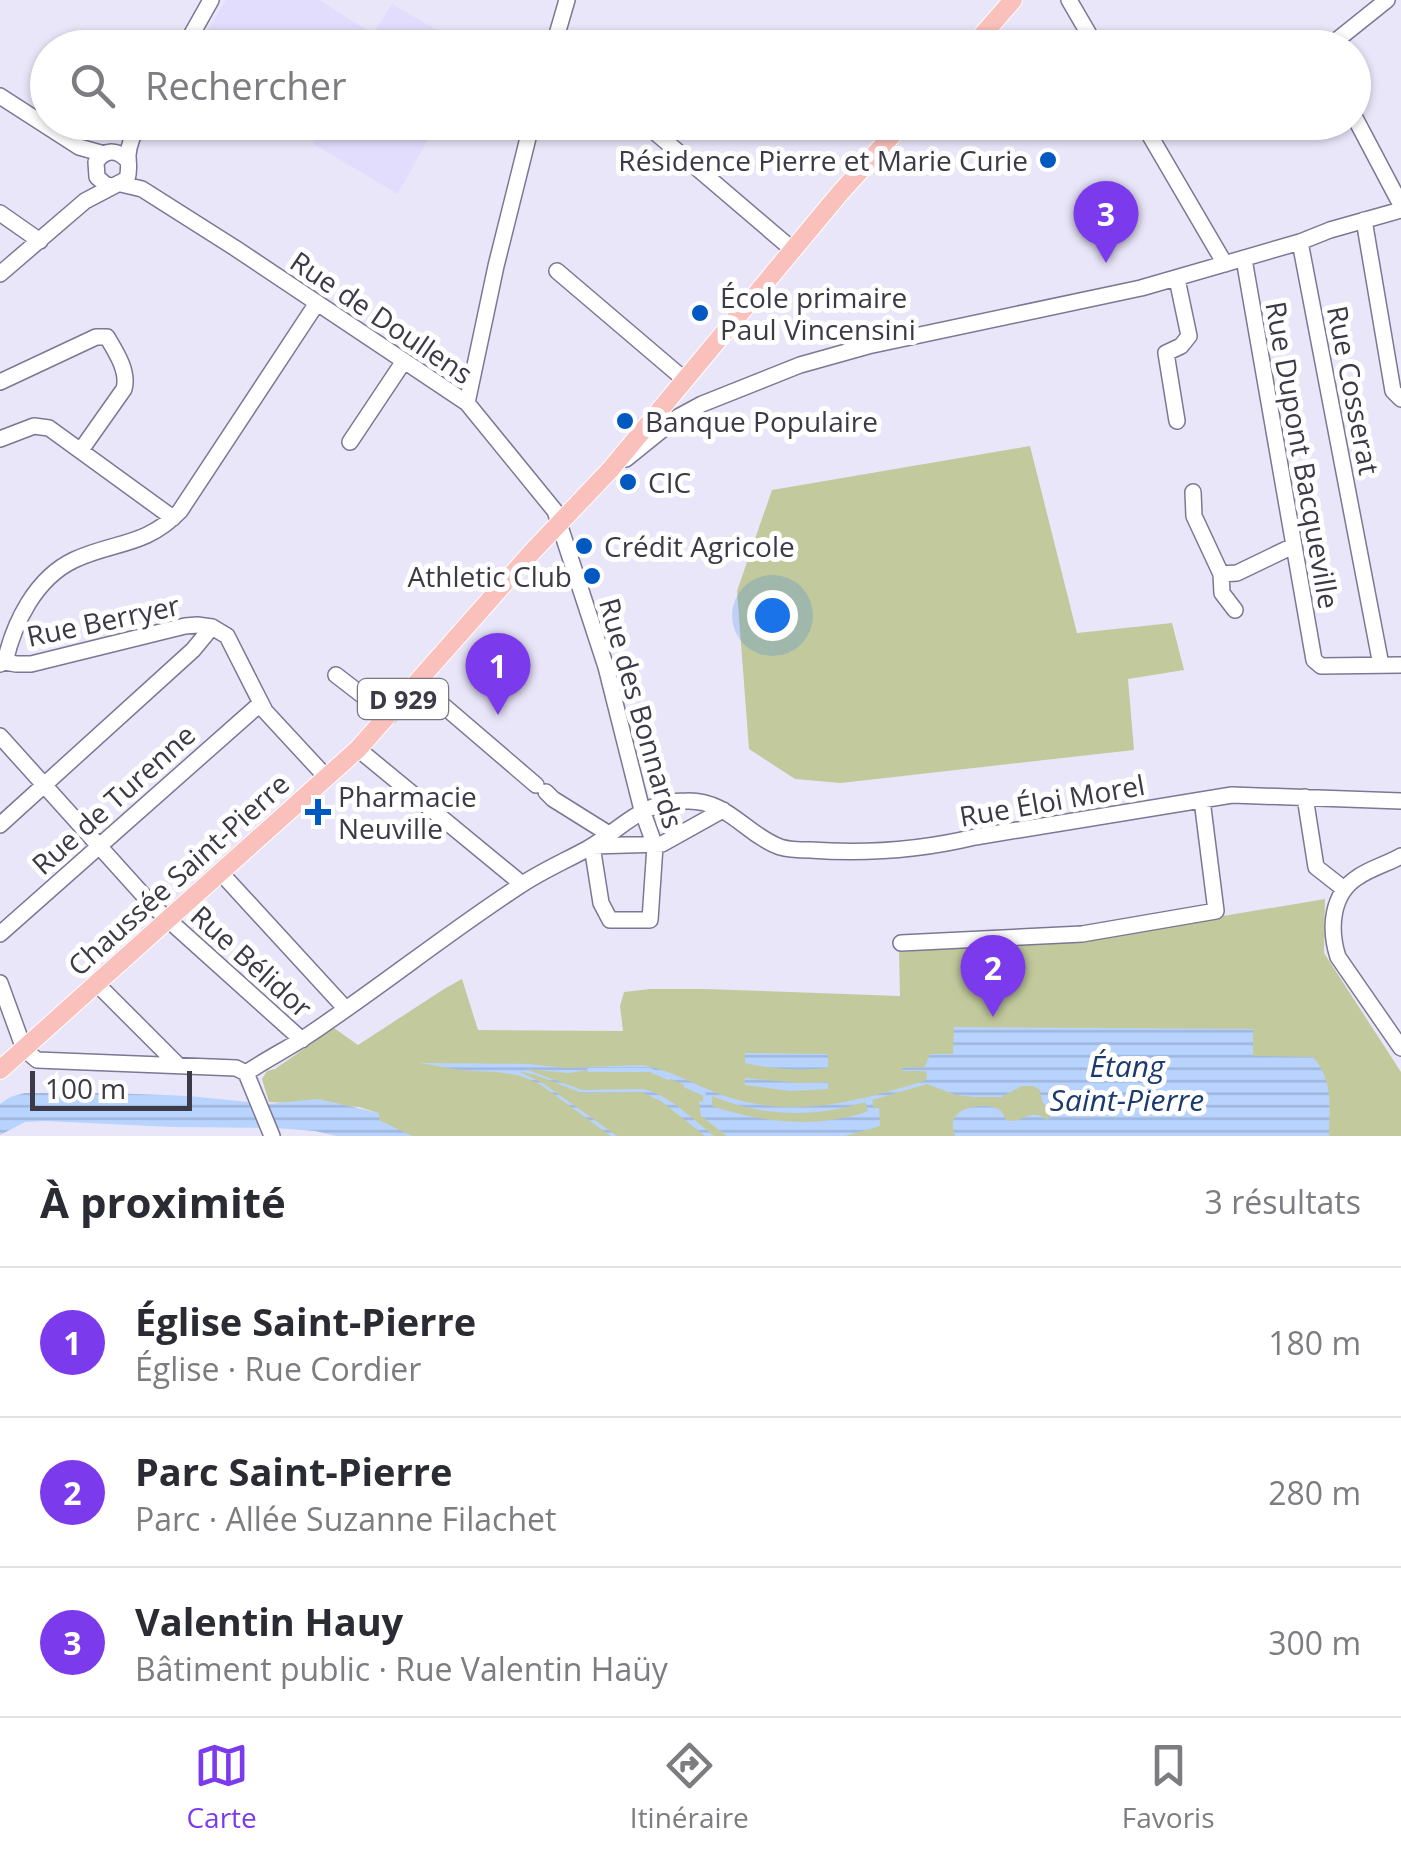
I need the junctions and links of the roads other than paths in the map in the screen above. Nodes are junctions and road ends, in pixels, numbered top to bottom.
1 (212, 0) edge
2 (567, 0) edge
3 (1013, 0) edge
4 (1070, 0) edge
5 (1388, 0) edge
6 (194, 30) edge
7 (558, 30) edge
8 (987, 30) edge
9 (1088, 30) edge
10 (1350, 30) edge
11 (0, 96) edge
12 (30, 115) edge
13 (68, 140) edge
14 (125, 140) edge
15 (133, 140) edge
16 (528, 140) edge
17 (663, 140) edge
18 (888, 140) edge
19 (1153, 140) edge
20 (1366, 140) edge
21 (102, 162) junction
22 (122, 176) junction
23 (85, 201) junction
24 (1401, 207) edge
25 (0, 214) edge
26 (1364, 220) junction
27 (40, 241) junction
28 (1300, 242) junction
29 (793, 250) junction
30 (1244, 259) junction
31 (1225, 264) junction
32 (557, 271) dead end
33 (0, 274) edge
34 (1178, 278) junction
35 (317, 303) junction
36 (404, 361) junction
37 (0, 382) edge
38 (679, 388) junction
39 (1401, 399) edge
40 (467, 403) junction
41 (695, 408) junction
42 (1177, 422) dead end
43 (0, 439) edge
44 (350, 442) dead end
45 (81, 450) junction
46 (610, 470) junction
47 (1193, 492) dead end
48 (173, 518) junction
49 (560, 523) junction
50 (1294, 546) junction
51 (1221, 574) junction
52 (1235, 610) dead end
53 (212, 627) junction
54 (3, 663) edge
55 (1381, 665) junction
56 (1401, 665) edge
57 (336, 675) dead end
58 (417, 683) junction
59 (260, 703) junction
60 (388, 716) junction
61 (0, 736) edge
62 (358, 750) junction
63 (327, 778) junction
64 (44, 785) junction
65 (1305, 797) junction
66 (1202, 800) junction
67 (1401, 801) edge
68 (642, 810) junction
69 (723, 810) junction
70 (0, 825) edge
71 (609, 834) junction
72 (592, 846) junction
73 (654, 846) junction
74 (98, 847) junction
75 (1401, 856) edge
76 (221, 873) junction
77 (522, 884) junction
78 (1344, 888) junction
79 (168, 920) junction
80 (0, 934) edge
81 (901, 944) dead end
82 (0, 983) edge
83 (97, 984) junction
84 (345, 1008) junction
85 (302, 1040) junction
86 (1401, 1048) edge
87 (24, 1049) junction
88 (178, 1065) junction
89 (0, 1070) edge
90 (246, 1073) junction
91 (272, 1136) edge

1 - 6 street
2 - 7 street
3 - 8 main road
4 - 9 street
5 - 10 street
11 - 12 street
13 - 21 street
14 - 21 street
15 - 22 street
16 - 40 street
17 - 29 street
18 - 29 main road, D 929
19 - 31 street
20 - 24 street
21 - 22 street
21 - 22 street
21 - 23 street
22 - 23 street
22 - 35 street, Rue de Doullens
23 - 27 street
24 - 26 street
25 - 27 street
26 - 28 street
26 - 39 street
27 - 33 street
28 - 30 street
28 - 55 street, Rue Cosserat
29 - 38 main road, D 929
30 - 31 street
30 - 50 street, Rue Dupont Bacqueville
31 - 34 street
32 - 38 street
34 - 41 street
34 - 42 street
35 - 36 street, Rue de Doullens
35 - 48 street
36 - 40 street, Rue de Doullens
36 - 44 street
37 - 45 street
38 - 41 street
38 - 46 main road, Chaussée Saint-Pierre / D 929
40 - 49 street, Rue de Doullens
41 - 46 street, D 929
43 - 45 street
45 - 48 street
46 - 49 main road, Chaussée Saint-Pierre / D 929
47 - 51 street
48 - 54 street
49 - 58 main road, Chaussée Saint-Pierre / D 929
49 - 68 street, Rue des Bonnards
50 - 51 street
50 - 55 street, Rue Dupont Bacqueville
51 - 52 street
53 - 54 street, Rue Berryer
53 - 59 street
53 - 64 street
55 - 56 street
57 - 60 street
58 - 60 main road, Chaussée Saint-Pierre / D 929
58 - 71 street
59 - 63 street
59 - 74 street, Rue de Turenne
60 - 62 main road, Chaussée Saint-Pierre / D 929
61 - 64 street, Rue Bélidor
62 - 63 main road, Chaussée Saint-Pierre / D 929
62 - 77 street
63 - 76 main road, Chaussée Saint-Pierre / D 929
64 - 70 street
64 - 74 street, Rue Bélidor
65 - 66 street, Rue Éloi Morel
65 - 67 street, Rue Éloi Morel
65 - 78 street
66 - 69 street, Rue Éloi Morel
66 - 81 street
68 - 69 street, Rue Éloi Morel
68 - 71 street, Rue Éloi Morel
68 - 73 street, Rue des Bonnards
69 - 73 street, Rue Éloi Morel
71 - 72 street, Rue Éloi Morel
72 - 73 street, Rue Éloi Morel
72 - 73 street, Rue des Bonnards
72 - 77 street, Rue Éloi Morel
74 - 79 street, Rue Bélidor
74 - 80 street, Rue de Turenne
75 - 78 street
76 - 79 main road, Chaussée Saint-Pierre / D 929
76 - 84 street
77 - 84 street, Rue Éloi Morel
78 - 86 street
79 - 83 main road, Chaussée Saint-Pierre / D 929
79 - 85 street, Rue Bélidor
82 - 87 street
83 - 87 main road, Chaussée Saint-Pierre / D 929
83 - 88 street
84 - 85 street, Rue Éloi Morel
85 - 90 street, Rue Éloi Morel
87 - 88 street
87 - 89 main road, Chaussée Saint-Pierre / D 929
88 - 90 street
90 - 91 street

